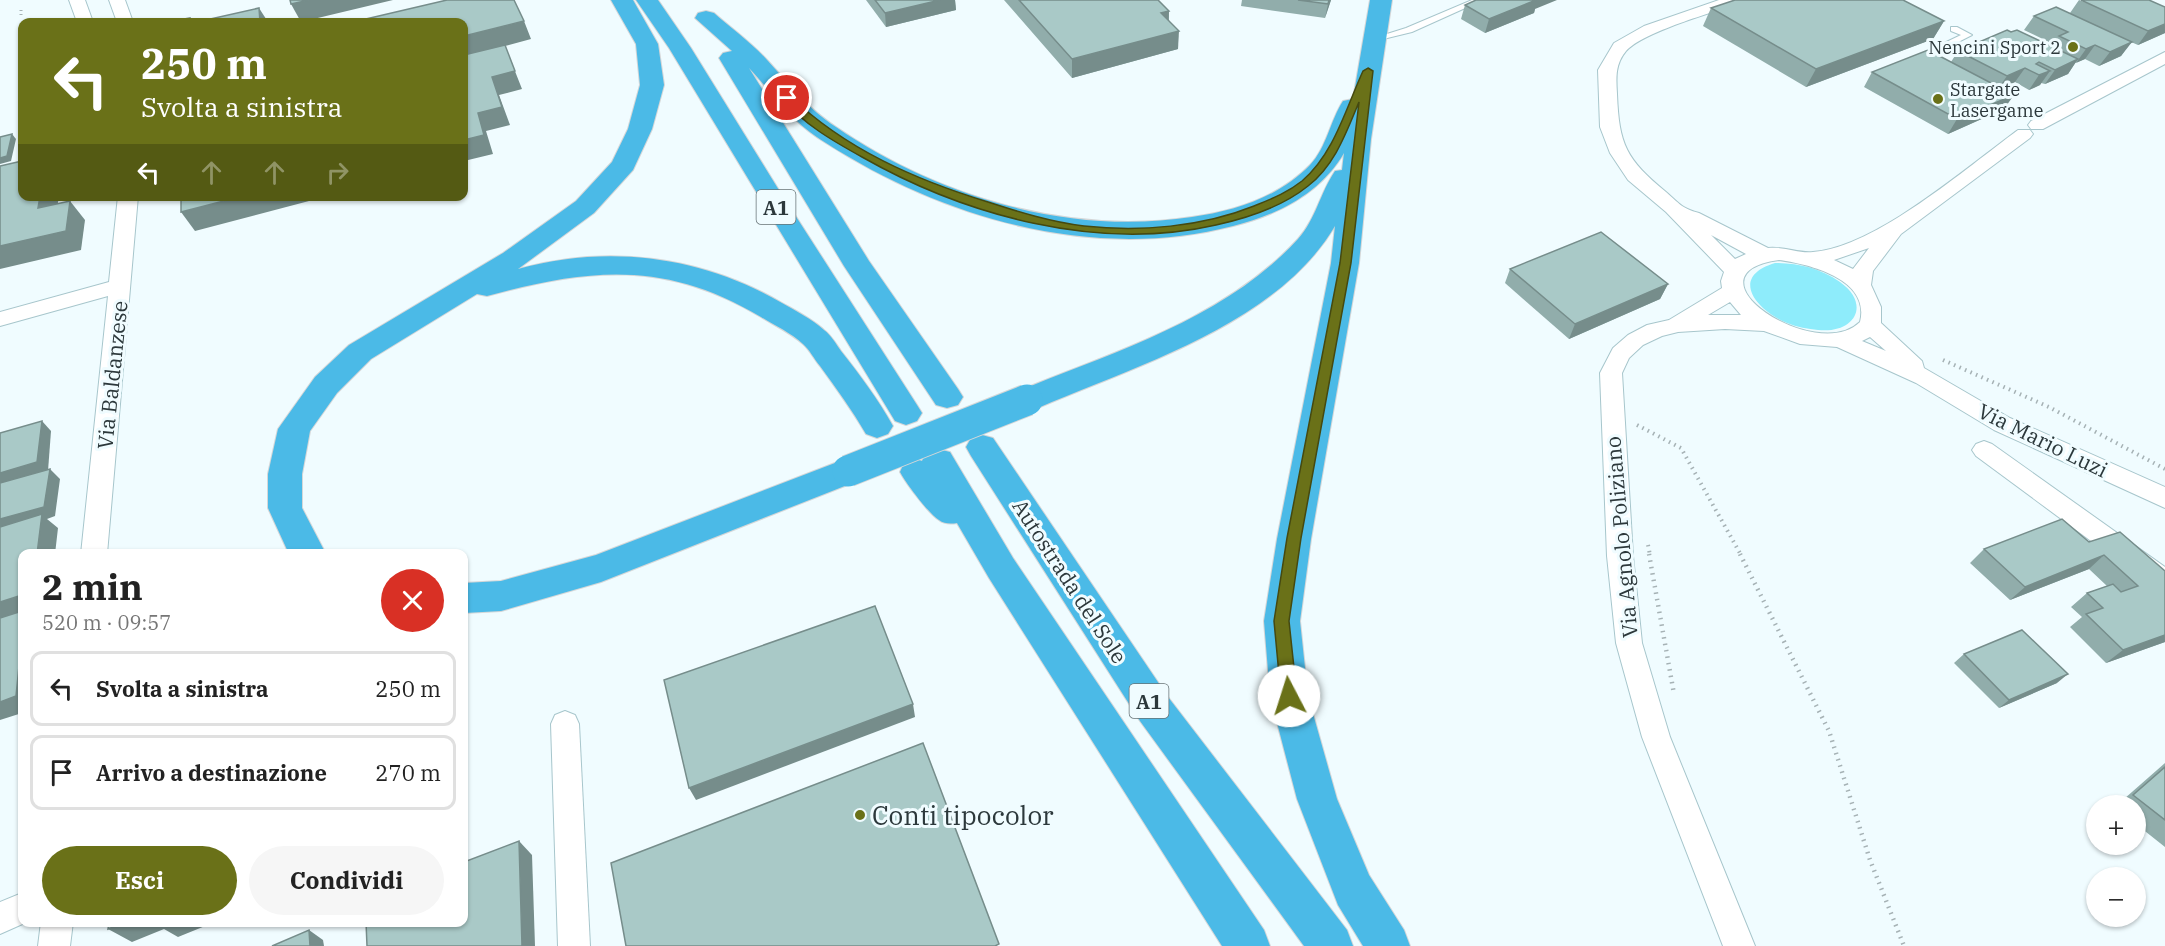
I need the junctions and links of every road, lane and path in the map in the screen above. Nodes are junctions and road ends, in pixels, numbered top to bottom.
1 (77, 0) edge
2 (622, 0) edge
3 (647, 0) edge
4 (1479, 0) edge
5 (1735, 0) edge
6 (1383, 4) edge
7 (700, 9) edge
8 (21, 10) dead end
9 (21, 16) dead end
10 (84, 18) edge
11 (1964, 23) dead end
12 (1375, 39) junction
13 (2165, 57) edge
14 (1927, 63) edge
15 (1368, 71) junction
16 (1358, 139) junction
17 (128, 201) edge
18 (1673, 208) junction
19 (1894, 230) junction
20 (1763, 254) junction
21 (1813, 259) junction
22 (1734, 280) junction
23 (120, 286) junction
24 (1860, 286) junction
25 (424, 312) junction
26 (0, 319) edge
27 (1768, 324) junction
28 (1869, 325) junction
29 (1673, 326) junction
30 (1841, 340) junction
31 (1928, 367) junction
32 (947, 397) dead end
33 (906, 413) dead end
34 (1636, 413) dead end
35 (1636, 425) junction
36 (877, 426) dead end
37 (1637, 436) dead end
38 (982, 447) dead end
39 (1984, 450) dead end
40 (927, 467) dead end
41 (2165, 469) edge
42 (2165, 498) edge
43 (1648, 541) dead end
44 (94, 549) edge
45 (304, 549) edge
46 (2165, 581) edge
47 (468, 598) edge
48 (1676, 706) dead end
49 (565, 724) dead end
50 (18, 911) edge
51 (0, 918) edge
52 (56, 927) edge
53 (54, 946) edge
54 (574, 946) edge
55 (1248, 946) edge
56 (1331, 946) edge
57 (1388, 946) edge
58 (1739, 946) edge
59 (1904, 946) edge

1 - 10 street
2 - 25 highway
3 - 33 highway, A1
4 - 12 lane
5 - 18 street
6 - 12 highway
7 - 15 highway
7 - 32 highway, A1
8 - 9 path
11 - 14 lane
12 - 15 highway
13 - 19 street
15 - 16 highway
16 - 47 highway, bridge
16 - 57 highway
17 - 23 street, Via Baldanzese
18 - 20 street
18 - 22 street
19 - 21 street
19 - 24 street
20 - 21 street
20 - 22 street, Via Agnolo Poliziano
21 - 24 street
22 - 27 street
22 - 29 street, Via Agnolo Poliziano
23 - 26 street
23 - 44 street, Via Baldanzese
24 - 28 street
25 - 36 highway
25 - 45 highway
27 - 29 street, Via Agnolo Poliziano
27 - 30 street
28 - 30 street
28 - 31 street, Via Mario Luzi
29 - 58 street, Via Agnolo Poliziano
30 - 31 street, Via Mario Luzi
31 - 41 path
31 - 42 street, Via Mario Luzi
34 - 35 path
35 - 37 path
35 - 59 path
38 - 56 highway, Autostrada del Sole / A1
39 - 46 street
40 - 55 highway, A1
43 - 48 path
49 - 54 street
50 - 51 street
52 - 53 street

